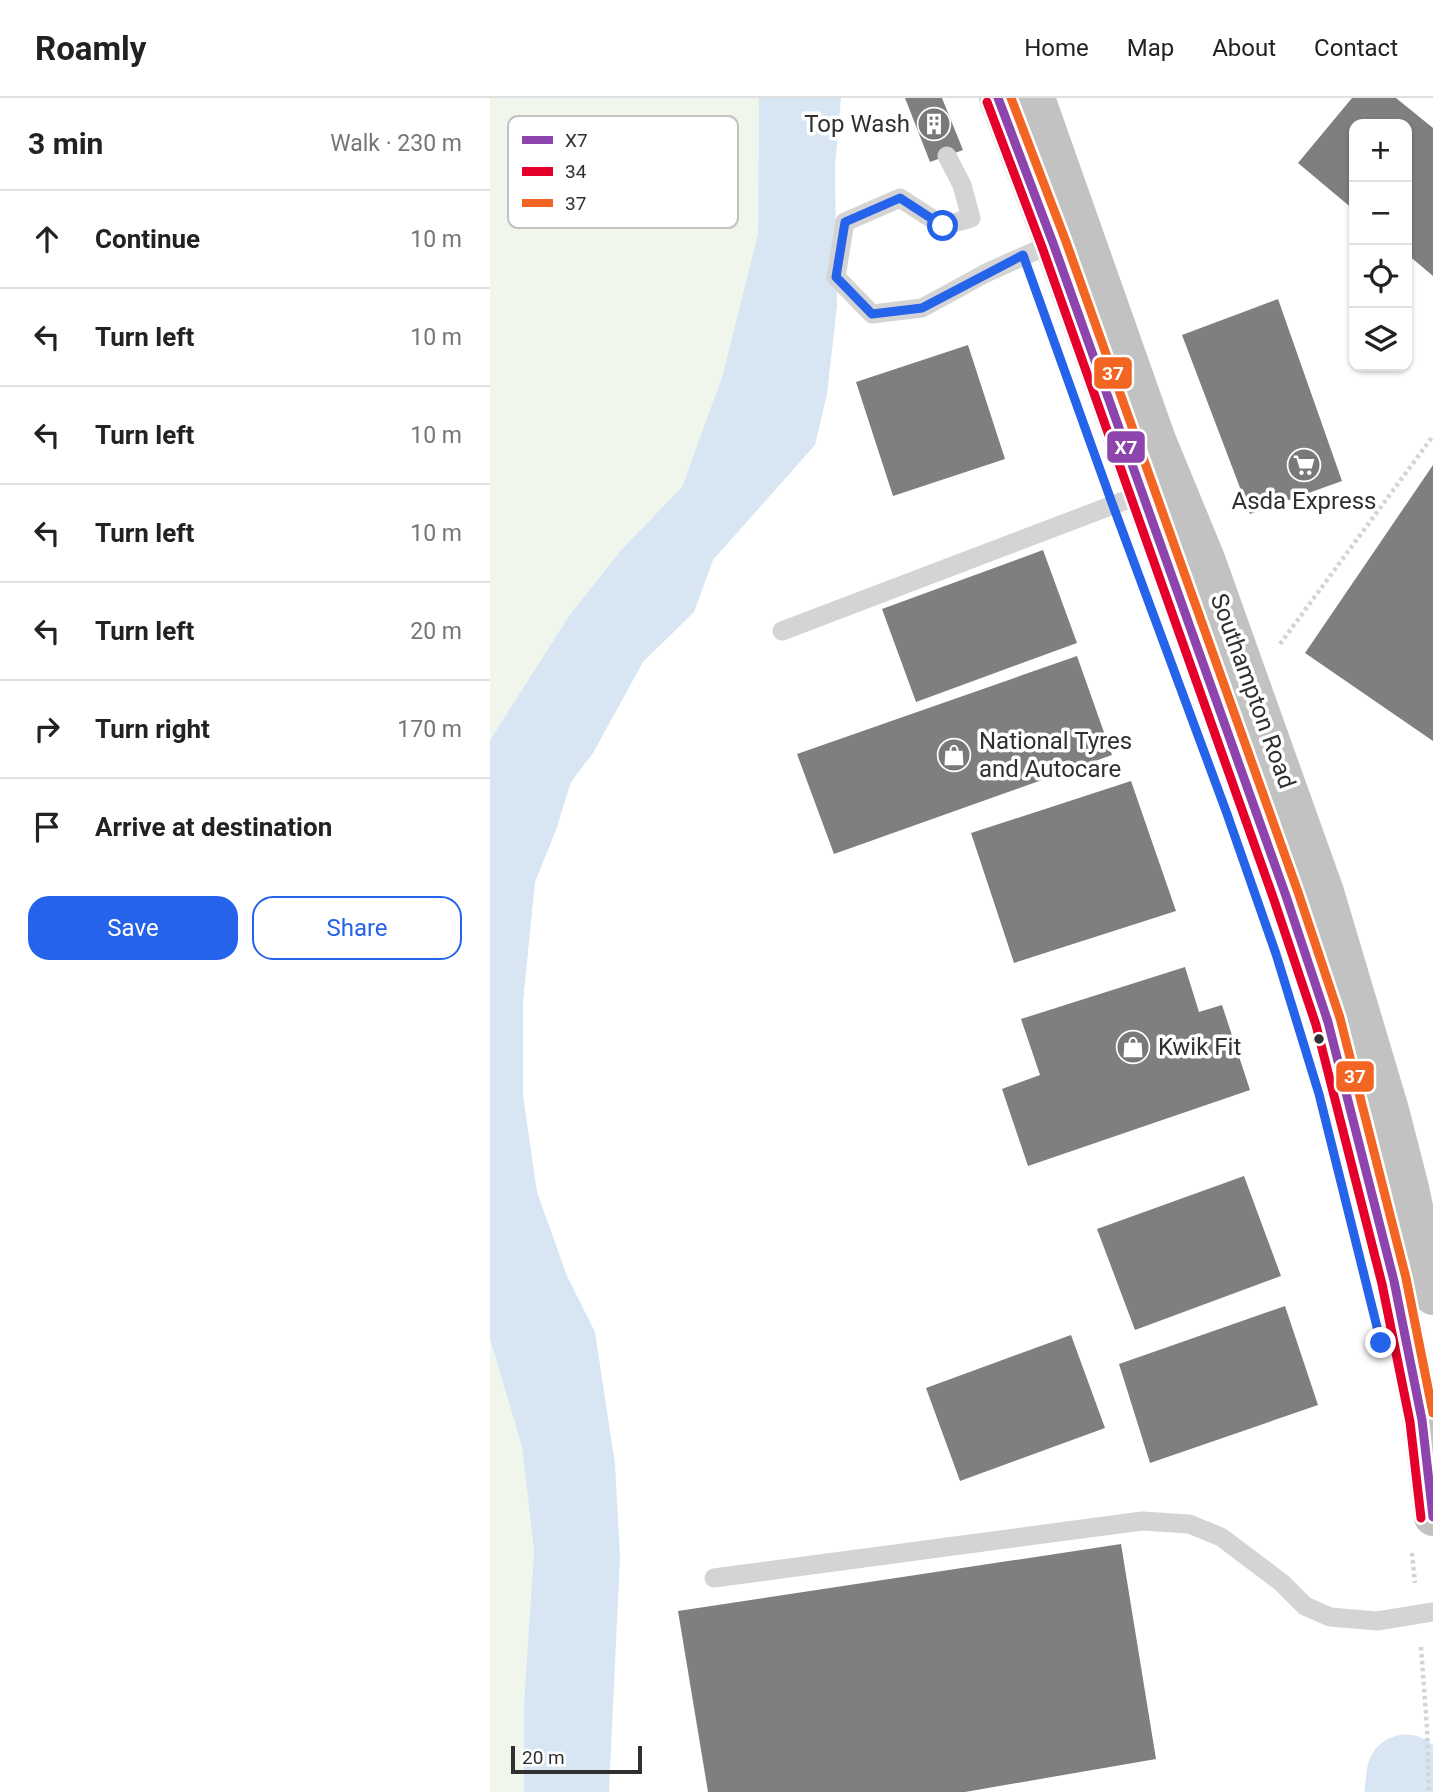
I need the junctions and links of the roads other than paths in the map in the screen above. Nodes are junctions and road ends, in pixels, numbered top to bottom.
1 (998, 98) edge
2 (1037, 98) edge
3 (947, 156) dead end
4 (1053, 243) junction
5 (1142, 494) junction
6 (782, 631) dead end
7 (1433, 1296) edge
8 (1433, 1517) edge
9 (714, 1578) dead end
10 (1426, 1613) edge

1 - 4 highway, Southampton Road
2 - 7 highway, Southampton Road
3 - 4 lane
4 - 5 highway, Southampton Road
5 - 6 lane
5 - 8 highway, Southampton Road
9 - 10 lane

